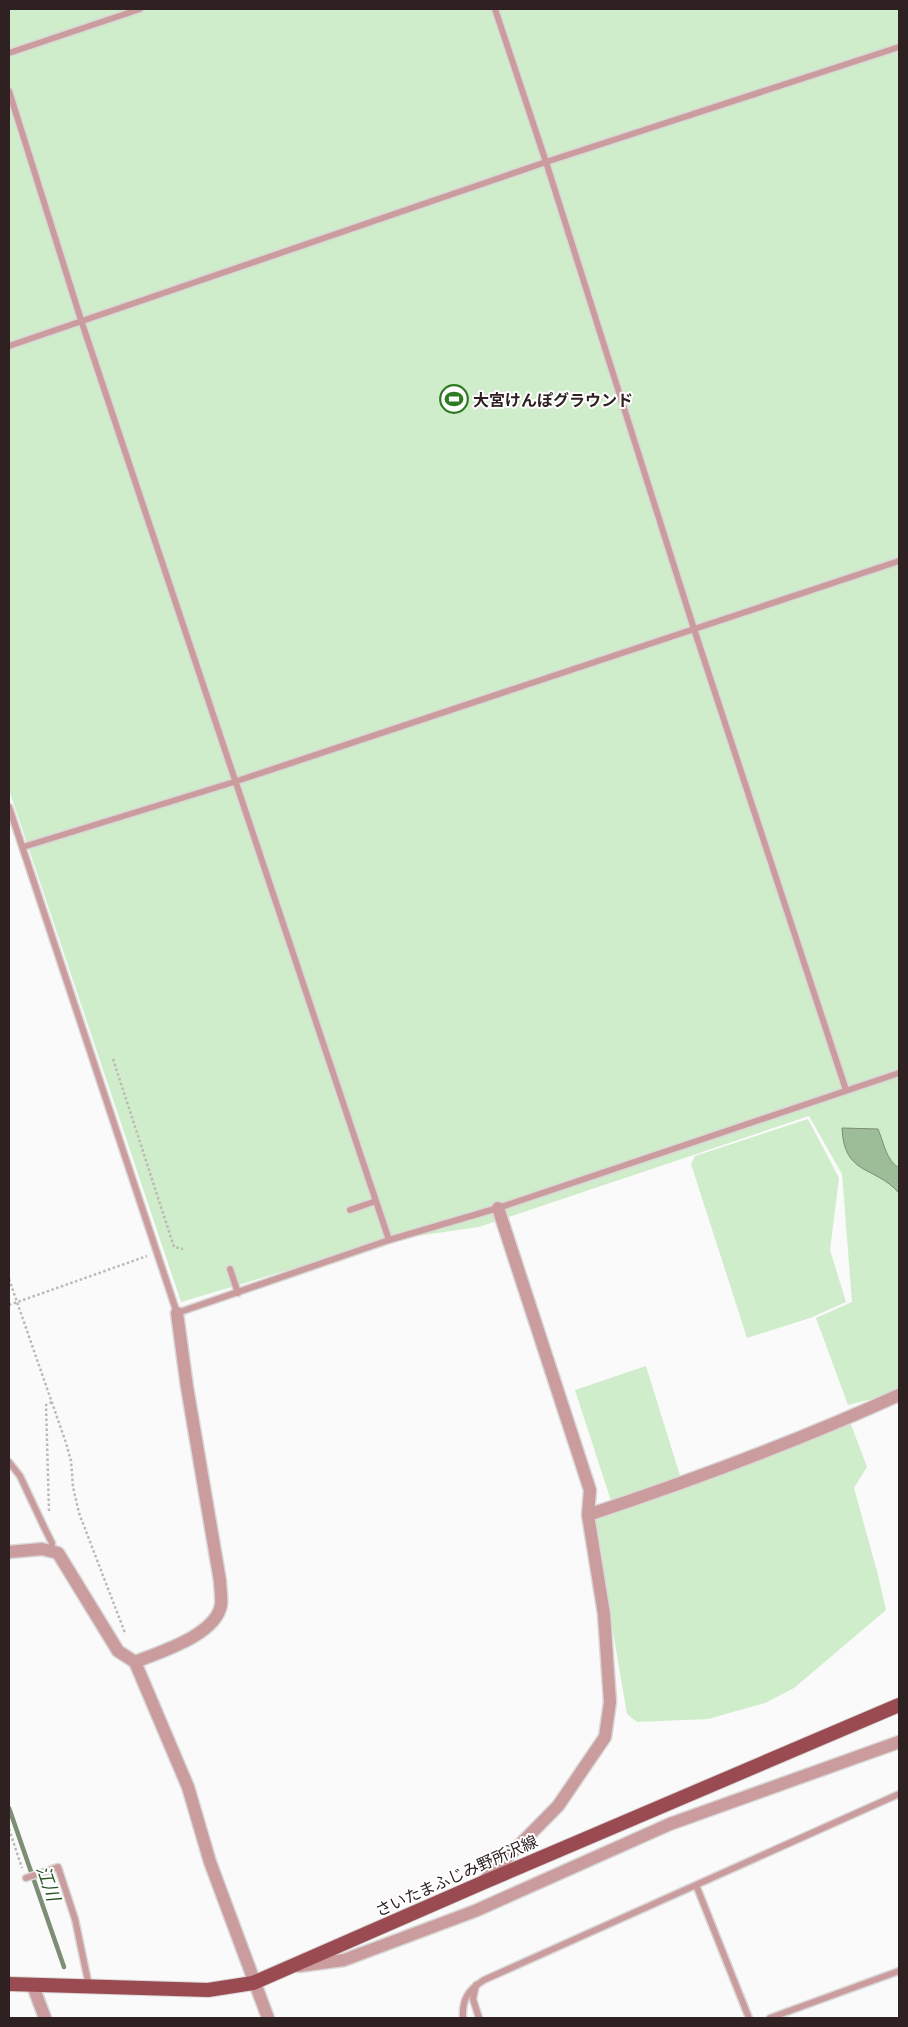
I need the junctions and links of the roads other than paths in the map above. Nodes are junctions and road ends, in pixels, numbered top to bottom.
1 (140, 9) edge
2 (495, 9) edge
3 (899, 47) edge
4 (9, 53) edge
5 (9, 91) edge
6 (546, 162) junction
7 (81, 320) junction
8 (9, 346) edge
9 (899, 560) edge
10 (694, 628) junction
11 (234, 782) junction
12 (9, 808) edge
13 (22, 847) junction
14 (899, 1072) edge
15 (846, 1090) junction
16 (376, 1201) junction
17 (498, 1208) junction
18 (350, 1210) dead end
19 (389, 1240) junction
20 (230, 1269) dead end
21 (238, 1293) junction
22 (177, 1313) junction
23 (899, 1395) edge
24 (9, 1462) edge
25 (588, 1515) junction
26 (52, 1551) junction
27 (9, 1552) edge
28 (136, 1662) junction
29 (899, 1705) edge
30 (899, 1742) edge
31 (899, 1794) edge
32 (30, 1877) road end
33 (482, 1883) junction
34 (696, 1885) junction
35 (292, 1967) junction
36 (899, 1971) edge
37 (253, 1983) junction
38 (9, 1984) edge
39 (476, 1985) junction
40 (33, 1986) junction
41 (89, 1988) junction
42 (45, 2018) edge
43 (268, 2018) edge
44 (463, 2018) edge
45 (479, 2018) edge
46 (749, 2018) edge
47 (770, 2018) edge

1 - 4 lane
2 - 6 lane
3 - 6 lane
5 - 7 lane
6 - 7 lane
6 - 10 lane
7 - 8 lane
7 - 11 lane
9 - 10 lane
10 - 11 lane
10 - 15 lane
11 - 13 lane
11 - 16 lane
12 - 13 lane
13 - 22 lane
14 - 15 lane
15 - 17 lane
16 - 18 lane
16 - 19 lane
17 - 19 lane
17 - 25 street
19 - 21 lane
20 - 21 lane
21 - 22 lane
22 - 28 street
23 - 25 street
24 - 26 lane
25 - 33 street
26 - 27 street
26 - 28 street
28 - 37 street
29 - 33 main road, さいたまふじみ野所沢線
30 - 35 street
31 - 34 lane
32 - 41 lane
33 - 35 main road, さいたまふじみ野所沢線
34 - 39 lane
34 - 46 lane
35 - 37 main road, さいたまふじみ野所沢線
36 - 47 lane
37 - 41 main road, さいたまふじみ野所沢線
37 - 43 street
38 - 40 main road, さいたまふじみ野所沢線
39 - 44 lane
39 - 45 lane
40 - 41 main road, さいたまふじみ野所沢線
40 - 42 street

